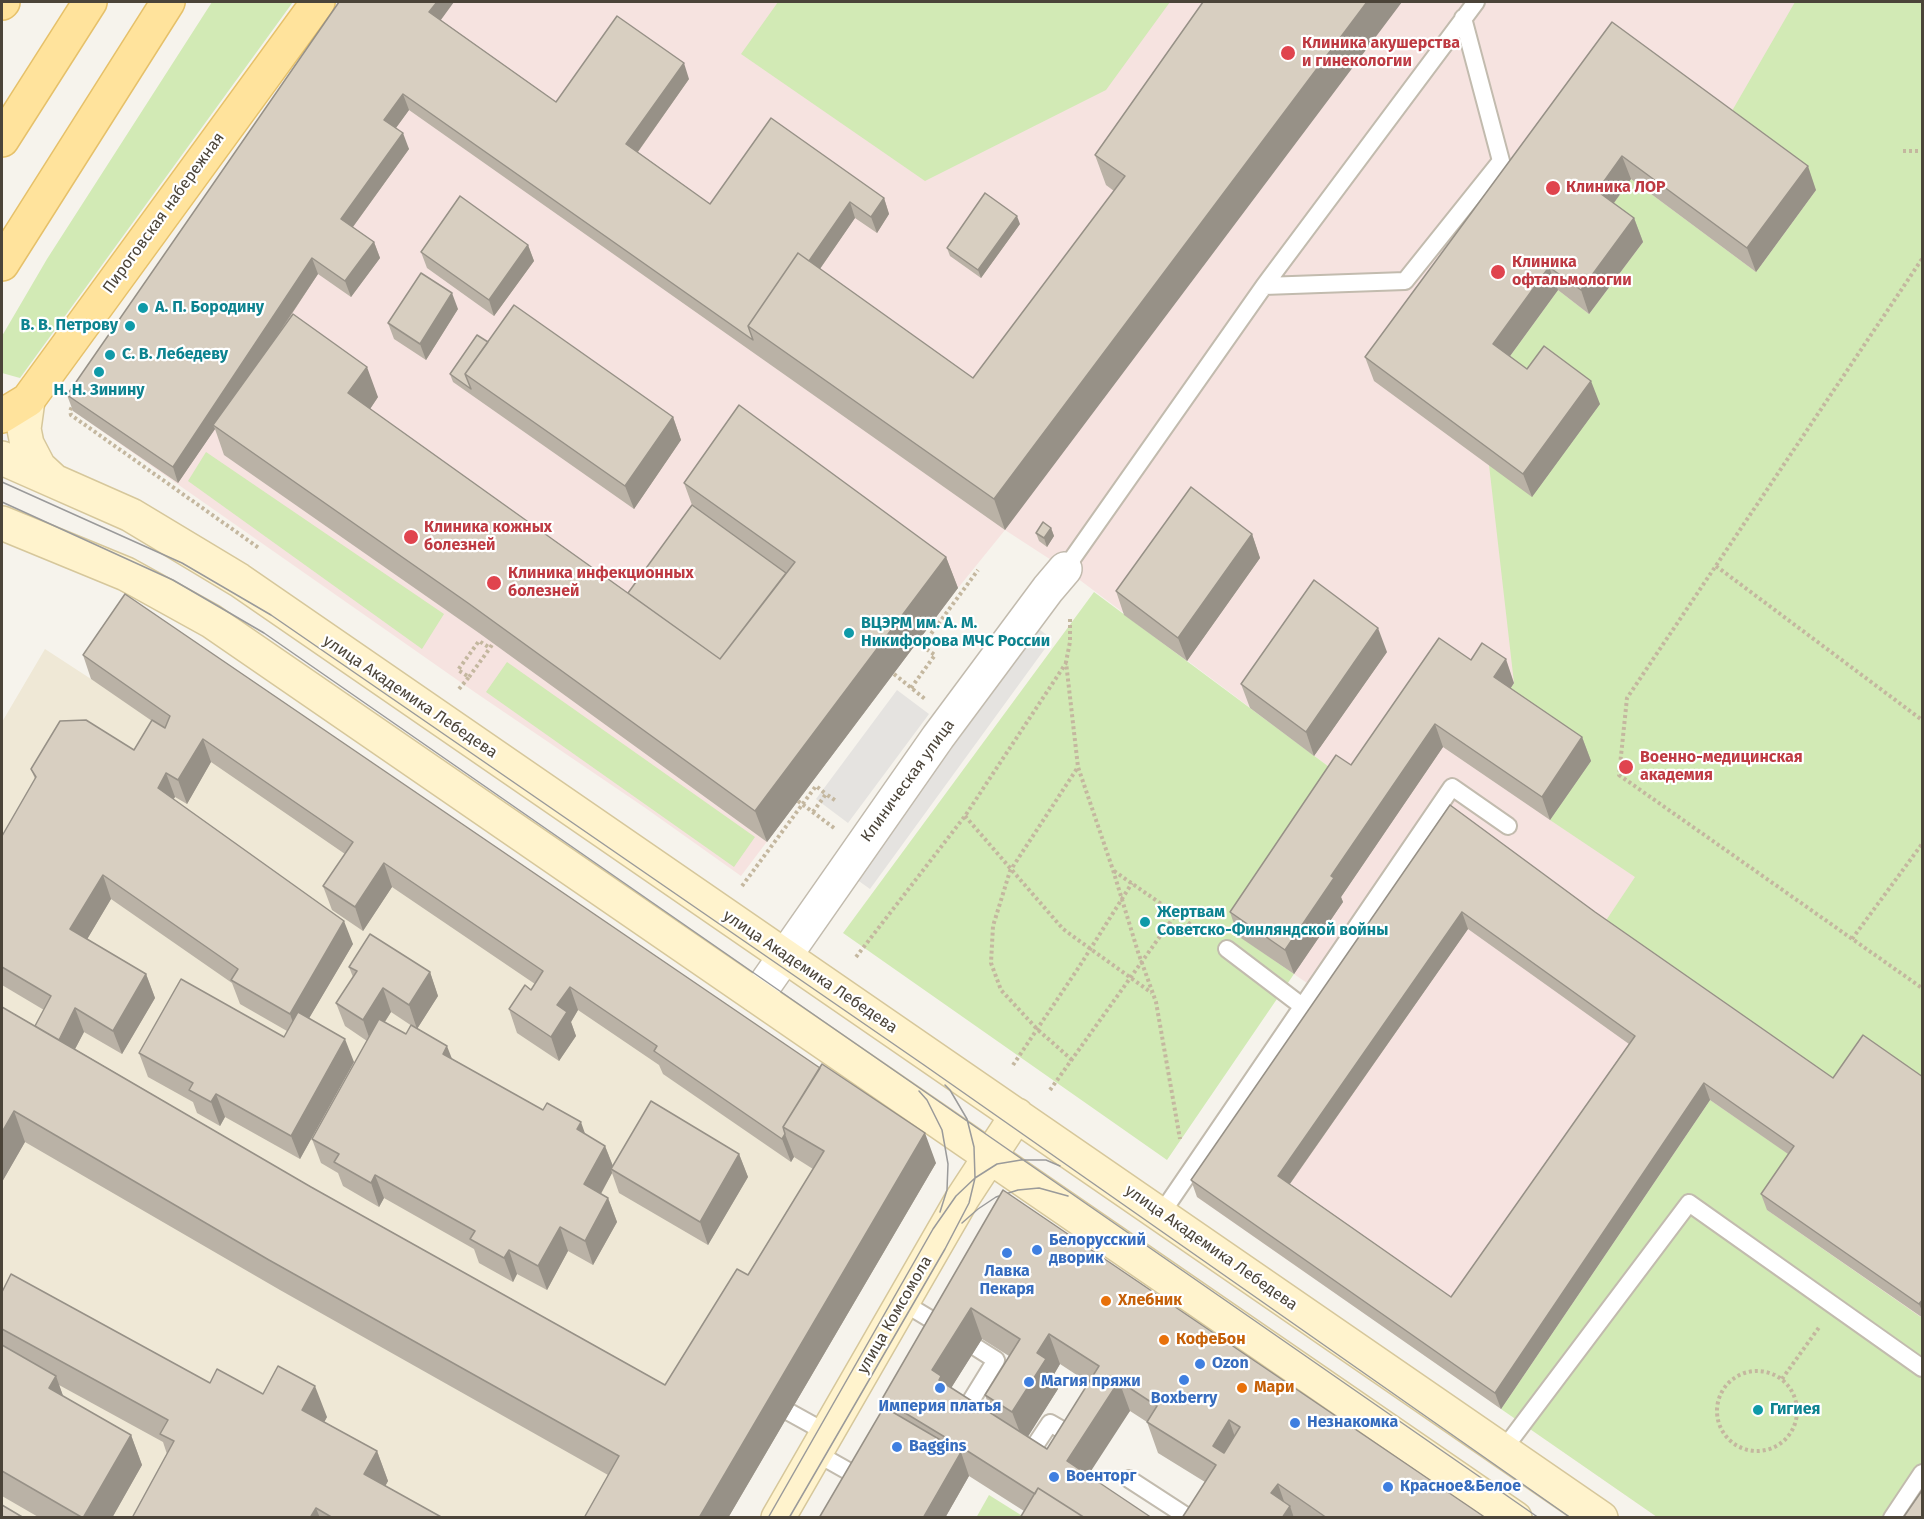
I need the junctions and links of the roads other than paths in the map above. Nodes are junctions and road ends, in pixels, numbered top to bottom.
1 (90, 2) edge
2 (168, 2) edge
3 (318, 2) edge
4 (1476, 2) edge
5 (1463, 18) junction
6 (2, 140) edge
7 (2, 264) edge
8 (1264, 286) junction
9 (15, 408) edge
10 (2, 458) edge
11 (55, 482) junction
12 (2, 523) edge
13 (1056, 579) joint
14 (1508, 826) dead end
15 (1227, 949) road end
16 (785, 955) junction
17 (757, 996) junction
18 (1302, 1006) junction
19 (1017, 1115) junction
20 (990, 1156) junction
21 (1161, 1214) junction
22 (902, 1302) junction
23 (950, 1332) edge
24 (977, 1348) dead end
25 (1923, 1368) edge
26 (789, 1412) dead end
27 (1088, 1420) edge
28 (987, 1426) edge
29 (821, 1443) junction
30 (1503, 1450) junction
31 (1030, 1453) edge
32 (1923, 1473) edge
33 (1129, 1479) dead end
34 (864, 1480) edge
35 (778, 1518) edge
36 (1189, 1518) edge
37 (1515, 1518) edge
38 (1601, 1518) edge
39 (1892, 1518) edge

1 - 6 main road
2 - 7 main road
3 - 9 main road, Пироговская набережная
4 - 5 lane
5 - 8 lane
5 - 8 lane
8 - 13 lane
9 - 11 main road
10 - 11 main road, улица Академика Лебедева
11 - 16 main road, улица Академика Лебедева
12 - 17 main road
13 - 16 street, Клиническая улица
14 - 18 lane
15 - 18 lane
16 - 17 street, Клиническая улица
16 - 19 main road, улица Академика Лебедева
17 - 20 main road
18 - 21 lane
19 - 20 main road, улица Комсомола
19 - 21 main road, улица Академика Лебедева
20 - 22 main road, улица Комсомола
20 - 37 main road
21 - 30 main road, улица Академика Лебедева
22 - 23 lane
22 - 29 main road, улица Комсомола
24 - 28 lane
25 - 30 lane
26 - 29 lane
27 - 31 lane
29 - 34 lane
29 - 35 main road, улица Комсомола
30 - 38 main road, улица Академика Лебедева
32 - 39 lane
33 - 36 lane

